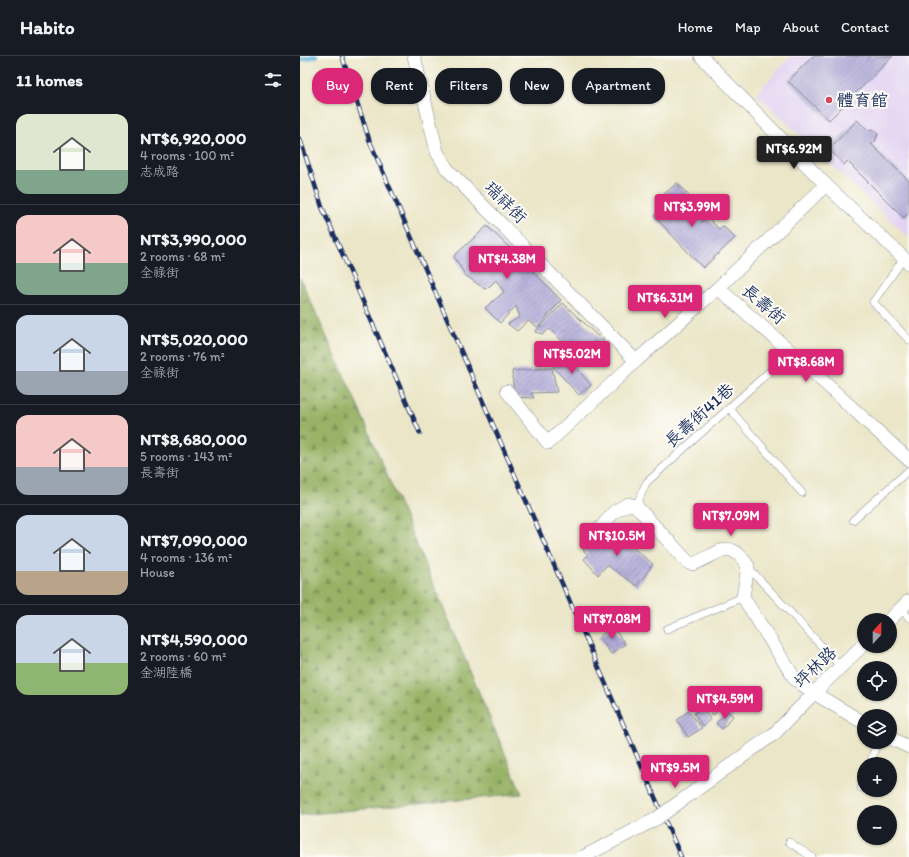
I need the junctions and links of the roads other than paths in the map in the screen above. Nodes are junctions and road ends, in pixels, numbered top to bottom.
1 (414, 56) edge
2 (701, 56) edge
3 (826, 185) junction
4 (907, 260) edge
5 (718, 288) junction
6 (909, 340) edge
7 (791, 352) junction
8 (636, 361) junction
9 (507, 390) dead end
10 (729, 408) junction
11 (909, 460) edge
12 (909, 470) edge
13 (802, 493) dead end
14 (636, 506) junction
15 (853, 520) dead end
16 (597, 532) dead end
17 (748, 566) junction
18 (743, 597) junction
19 (906, 609) edge
20 (897, 615) edge
21 (667, 629) dead end
22 (857, 651) edge
23 (841, 667) junction
24 (814, 693) junction
25 (857, 719) edge
26 (897, 741) edge
27 (909, 747) edge
28 (789, 842) dead end
29 (583, 857) edge
30 (812, 857) edge

1 - 8 street, 瑞祥街
2 - 3 street
3 - 4 street
3 - 5 street
4 - 6 lane
5 - 7 street, 長壽街
5 - 8 street
7 - 10 lane, 長壽街41巷
7 - 11 street, 長壽街
8 - 9 street
10 - 13 lane
10 - 14 lane, 長壽街41巷
12 - 15 lane
14 - 16 street
14 - 17 street
17 - 18 street
17 - 23 lane
18 - 21 lane
18 - 24 street
19 - 20 street
22 - 23 street, 坪林路
23 - 24 street, 坪林路
24 - 25 street
24 - 29 street, 坪林路, bridge
26 - 27 street
28 - 30 lane

